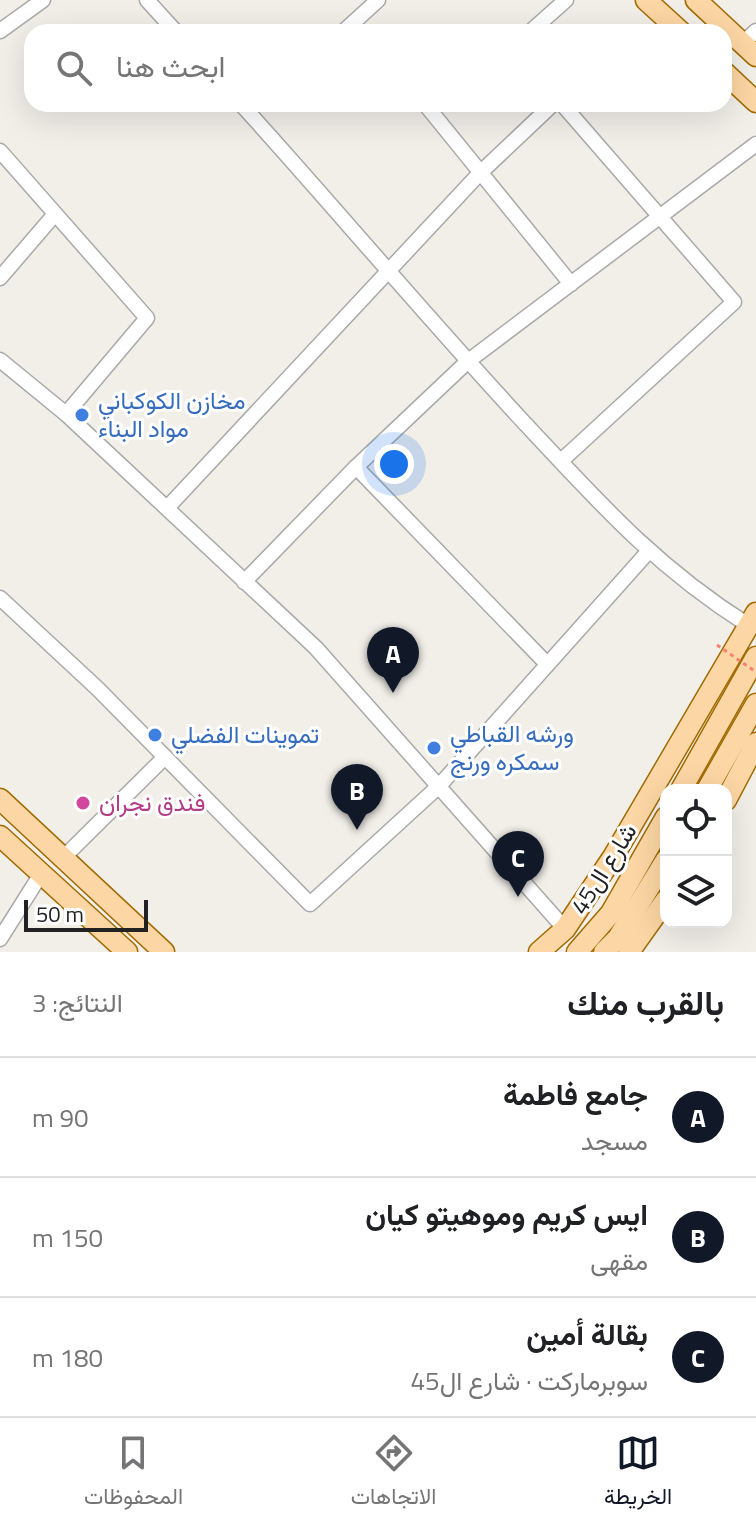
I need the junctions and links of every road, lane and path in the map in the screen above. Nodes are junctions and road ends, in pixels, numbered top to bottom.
1 (43, 0) edge
2 (147, 0) edge
3 (378, 0) edge
4 (566, 0) edge
5 (646, 0) edge
6 (696, 0) edge
7 (169, 24) edge
8 (356, 24) edge
9 (539, 24) edge
10 (672, 24) edge
11 (727, 24) edge
12 (732, 28) edge
13 (0, 31) edge
14 (752, 43) edge
15 (732, 80) edge
16 (756, 102) edge
17 (255, 112) edge
18 (437, 112) edge
19 (545, 112) edge
20 (569, 112) edge
21 (756, 144) edge
22 (0, 151) edge
23 (479, 174) junction
24 (55, 214) junction
25 (660, 216) junction
26 (388, 272) junction
27 (0, 278) edge
28 (571, 284) junction
29 (0, 360) edge
30 (467, 362) junction
31 (66, 414) junction
32 (561, 461) junction
33 (356, 467) junction
34 (167, 508) junction
35 (648, 552) junction
36 (244, 582) junction
37 (0, 598) edge
38 (752, 619) edge
39 (717, 645) dead end
40 (756, 657) edge
41 (546, 663) junction
42 (756, 672) edge
43 (756, 704) edge
44 (756, 743) edge
45 (165, 757) junction
46 (684, 784) edge
47 (710, 784) edge
48 (439, 786) junction
49 (732, 789) edge
50 (0, 799) edge
51 (660, 827) edge
52 (0, 836) edge
53 (63, 858) junction
54 (660, 870) edge
55 (41, 874) junction
56 (660, 908) edge
57 (565, 929) junction
58 (0, 939) edge
59 (127, 952) edge
60 (164, 952) edge
61 (539, 952) edge
62 (577, 952) edge
63 (604, 952) edge
64 (629, 952) edge

1 - 13 street
2 - 7 street
3 - 8 street
4 - 9 street
5 - 10 main road
6 - 11 main road
12 - 14 main road
15 - 16 main road
17 - 26 street
18 - 23 street
19 - 23 street
20 - 25 street
21 - 25 street
22 - 24 street
23 - 26 street
23 - 28 street
24 - 27 street
24 - 31 street
25 - 28 street
25 - 32 street
26 - 30 street
26 - 34 street
28 - 30 street
29 - 31 street
30 - 32 street
30 - 33 street
31 - 34 street
32 - 35 street
33 - 36 street
33 - 41 street
34 - 36 street
35 - 38 street
35 - 41 street
36 - 48 street
37 - 45 street
38 - 57 main road, شارع ال45
39 - 42 path, bridge
40 - 46 main road
41 - 48 street
43 - 47 main road
44 - 49 main road
45 - 48 street
45 - 53 street
48 - 57 street
50 - 53 main road
51 - 62 main road, شارع ال45
52 - 55 main road
53 - 60 main road
54 - 63 main road, شارع ال45
55 - 58 street
55 - 59 main road
56 - 64 main road
57 - 61 main road, شارع ال45

